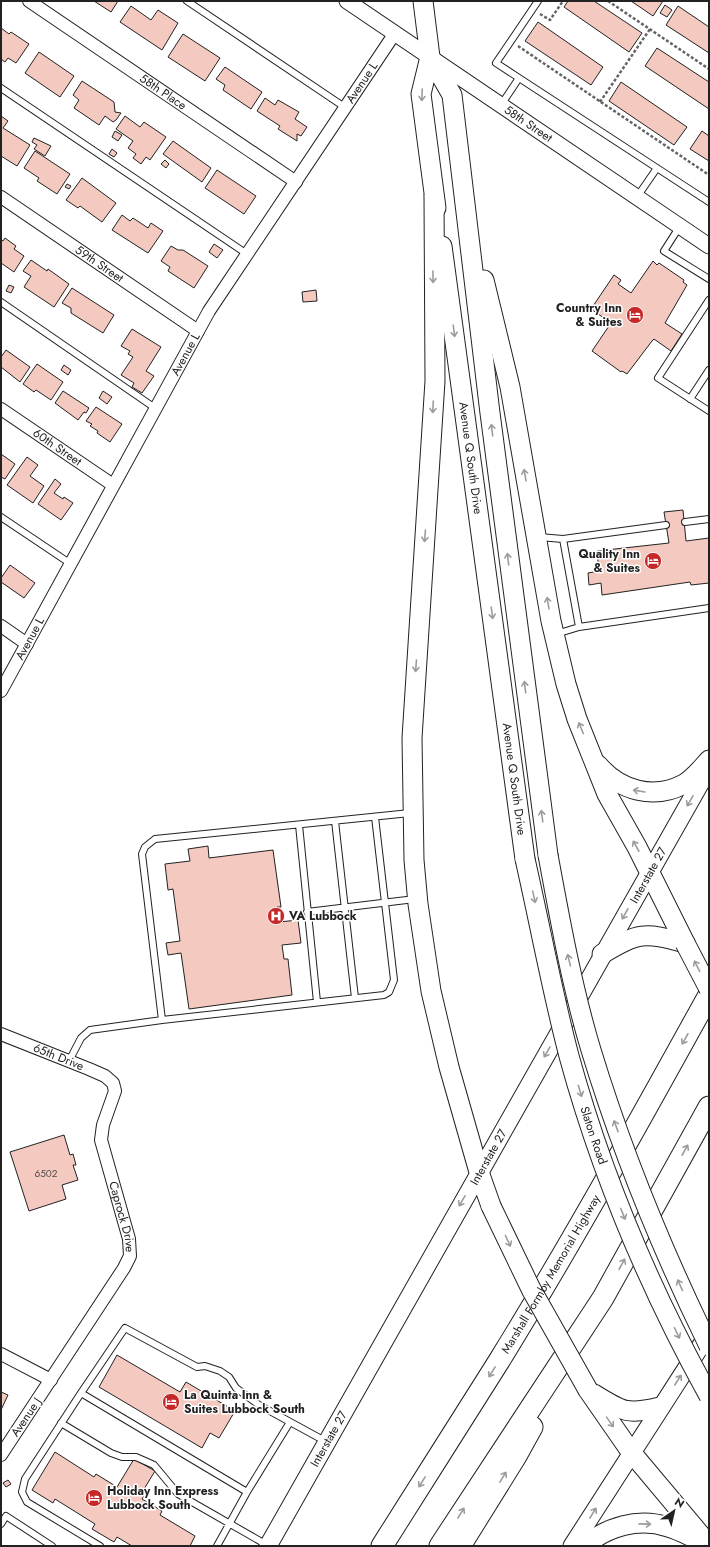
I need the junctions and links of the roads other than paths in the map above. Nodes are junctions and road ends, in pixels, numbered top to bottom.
1 (29, 1) edge
2 (187, 1) edge
3 (347, 1) edge
4 (423, 1) edge
5 (538, 1) edge
6 (395, 33) junction
7 (430, 57) junction
8 (519, 78) junction
9 (1, 88) edge
10 (501, 105) junction
11 (346, 108) junction
12 (458, 142) junction
13 (657, 168) junction
14 (296, 182) junction
15 (434, 196) junction
16 (1, 197) edge
17 (637, 197) junction
18 (709, 202) edge
19 (680, 226) junction
20 (709, 246) edge
21 (247, 254) junction
22 (709, 279) edge
23 (709, 300) edge
24 (1, 302) edge
25 (198, 331) junction
26 (709, 370) edge
27 (690, 399) junction
28 (155, 408) junction
29 (1, 409) edge
30 (709, 411) edge
31 (113, 485) junction
32 (1, 517) edge
33 (709, 519) edge
34 (685, 522) dead end
35 (666, 525) dead end
36 (536, 536) junction
37 (563, 539) junction
38 (71, 564) junction
39 (709, 608) edge
40 (1, 626) edge
41 (579, 627) junction
42 (554, 635) junction
43 (27, 644) junction
44 (1, 691) edge
45 (709, 760) edge
46 (594, 761) junction
47 (709, 768) edge
48 (412, 813) junction
49 (375, 817) junction
50 (335, 821) junction
51 (299, 825) junction
52 (548, 855) joint
53 (525, 859) joint
54 (650, 871) junction
55 (418, 898) junction
56 (385, 903) junction
57 (344, 908) junction
58 (307, 912) junction
59 (685, 943) junction
60 (602, 954) junction
61 (709, 984) edge
62 (707, 996) edge
63 (355, 998) junction
64 (317, 1002) junction
65 (162, 1020) junction
66 (1, 1034) edge
67 (69, 1061) junction
68 (113, 1084) joint
69 (709, 1107) edge
70 (479, 1172) junction
71 (603, 1298) junction
72 (709, 1333) edge
73 (709, 1346) edge
74 (1, 1354) edge
75 (51, 1380) junction
76 (588, 1390) junction
77 (80, 1393) junction
78 (709, 1396) edge
79 (660, 1407) junction
80 (290, 1422) junction
81 (61, 1423) junction
82 (326, 1442) junction
83 (631, 1452) junction
84 (1, 1455) edge
85 (248, 1492) junction
86 (1, 1524) edge
87 (229, 1524) junction
88 (709, 1545) edge
89 (52, 1546) edge
90 (100, 1546) edge
91 (217, 1546) edge
92 (268, 1546) edge
93 (382, 1546) edge
94 (440, 1546) edge
95 (460, 1546) edge
96 (572, 1546) edge
97 (584, 1546) edge

1 - 14 street, 58th Place
2 - 11 lane
3 - 6 street, 58th Street
4 - 7 highway, Avenue Q South Drive
5 - 8 lane
6 - 7 street, 58th Street
6 - 11 street, Avenue L
7 - 10 street, 58th Street
7 - 12 highway, Avenue Q South Drive
7 -> 15 highway, Avenue Q South Drive
8 - 10 lane
8 - 13 lane
9 - 21 lane
10 - 17 street, 58th Street
11 - 14 street, Avenue L
36 -> 12 highway
52 -> 12 highway, Avenue Q South Drive
13 - 17 lane
13 - 18 lane
14 - 21 street, Avenue L
15 -> 48 highway
15 -> 53 highway, Avenue Q South Drive
16 - 25 street, 59th Street
17 - 19 street, 58th Street
19 - 20 street, 58th Street
19 - 22 lane
21 - 25 street, Avenue L
23 - 27 lane
24 - 28 lane
25 - 28 street, Avenue L
26 - 27 lane
27 - 30 lane
28 - 31 street, Avenue L
29 - 31 street, 60th Street
31 - 38 street, Avenue L
32 - 38 lane
33 - 34 lane
35 - 37 lane
36 - 37 lane
42 -> 36 highway
37 - 41 lane
38 - 43 street, Avenue L
39 - 41 lane
40 - 43 street
41 - 42 lane
46 -> 42 highway
43 - 44 street, Avenue L
45 -> 46 highway
54 -> 46 highway
47 -> 54 main road, Interstate 27
48 - 49 lane
48 - 55 highway
49 - 50 lane
49 - 56 lane
50 - 51 lane
50 - 57 lane
51 - 58 lane
51 - 65 lane
73 -> 52 highway, Slaton Road, bridge
53 -> 78 highway, Slaton Road, bridge
54 - 59 highway
54 -> 60 main road, Interstate 27
55 - 56 lane
55 - 70 highway
56 - 57 lane
56 - 63 lane
57 - 58 lane
57 - 63 lane
58 - 64 lane
59 - 60 highway
62 -> 59 highway, bridge
60 -> 70 main road, Interstate 27
61 - 62 highway, Marshall Formby Memorial Highway
62 -> 93 highway, Marshall Formby Memorial Highway
63 - 64 lane
64 - 65 lane
65 - 67 lane
66 - 67 street, 65th Drive
67 - 68 street, 65th Drive
68 - 75 street, Caprock Drive
71 -> 69 highway
70 -> 76 highway, bridge
70 -> 82 main road, Interstate 27
94 -> 71 highway
95 -> 71 highway
79 -> 72 main road
74 - 75 street
75 - 84 street, Avenue J
76 - 79 highway
76 -> 83 highway
77 - 80 lane
77 - 81 lane
77 - 85 lane
79 - 83 main road
80 - 82 lane
80 - 85 lane
81 - 87 lane
81 - 90 lane
82 - 92 main road, Interstate 27
83 - 88 highway
96 -> 83 main road
85 - 87 lane
86 - 89 lane
87 - 91 lane
87 - 92 lane
97 -> 88 highway

